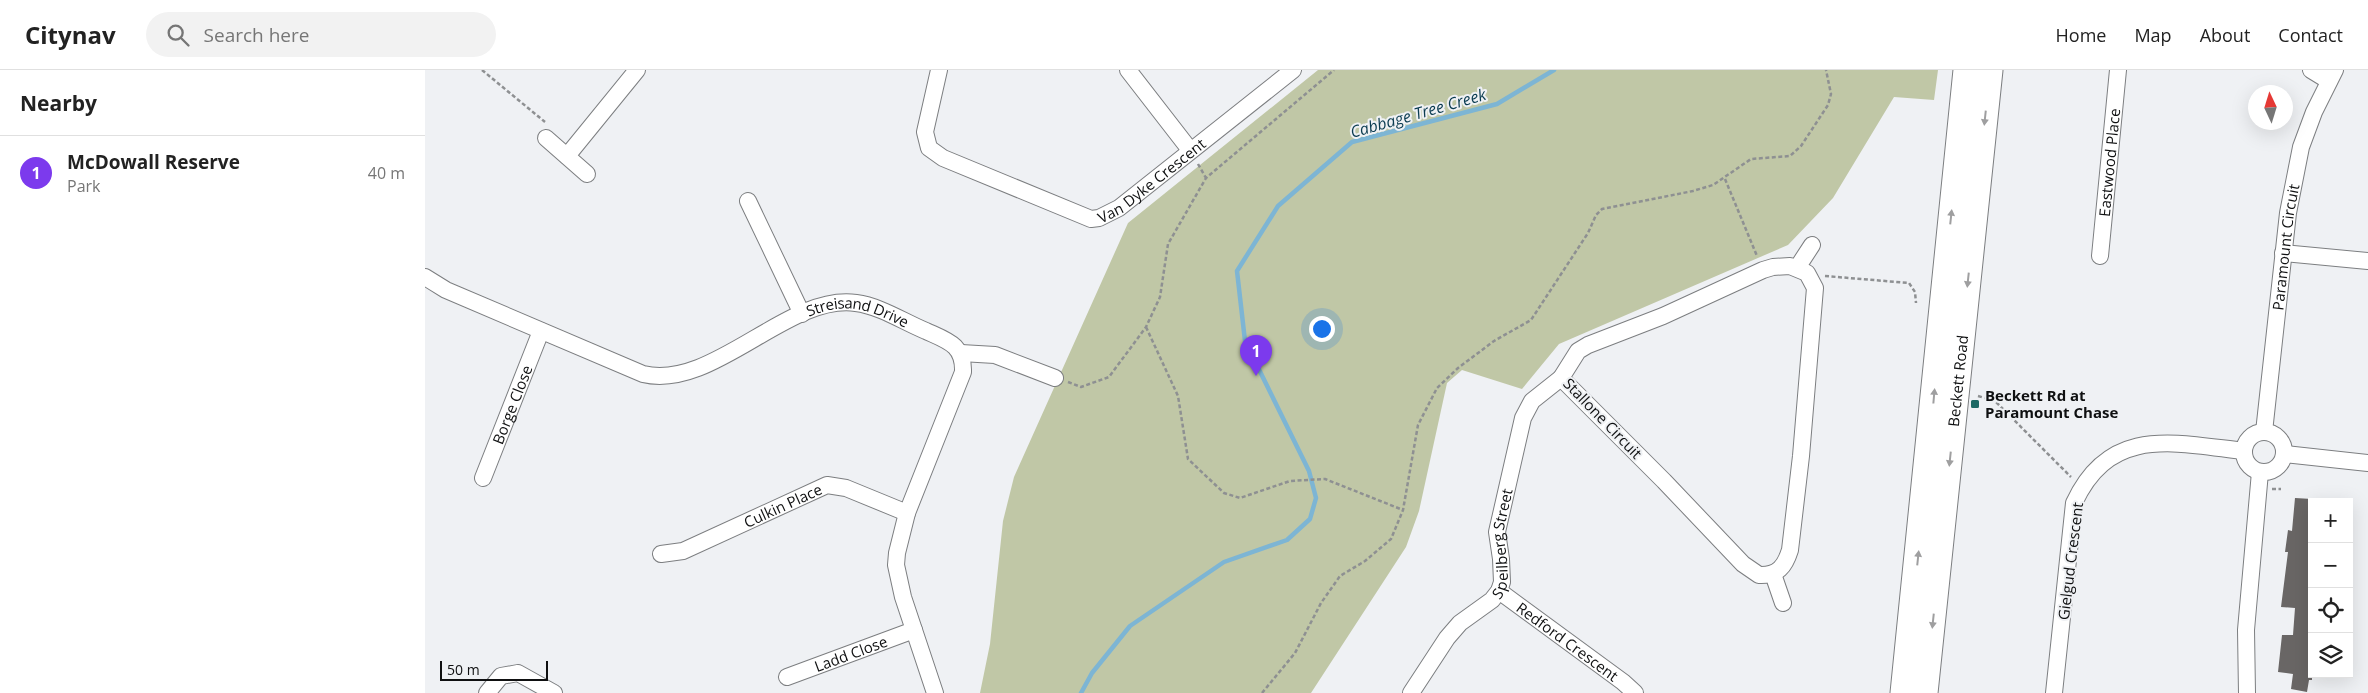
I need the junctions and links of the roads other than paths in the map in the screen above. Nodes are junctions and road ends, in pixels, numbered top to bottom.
1 (637, 70) edge
2 (939, 70) edge
3 (1128, 70) edge
4 (1293, 70) edge
5 (1967, 70) edge
6 (1990, 70) edge
7 (2118, 70) edge
8 (2311, 70) edge
9 (2332, 75) edge
10 (548, 133) road end
11 (1191, 150) junction
12 (567, 156) junction
13 (587, 174) dead end
14 (748, 201) dead end
15 (1812, 245) dead end
16 (2283, 253) junction
17 (2101, 256) dead end
18 (2368, 261) edge
19 (1797, 268) junction
20 (425, 277) edge
21 (802, 314) junction
22 (541, 331) junction
23 (961, 353) junction
24 (1055, 378) road end
25 (1561, 378) junction
26 (2264, 432) junction
27 (2244, 451) junction
28 (2285, 454) junction
29 (2368, 463) edge
30 (2260, 472) junction
31 (483, 478) dead end
32 (907, 513) junction
33 (661, 554) dead end
34 (1773, 574) junction
35 (1499, 591) junction
36 (1783, 603) dead end
37 (914, 630) junction
38 (787, 677) dead end
39 (487, 693) edge
40 (554, 693) edge
41 (935, 693) edge
42 (1411, 693) edge
43 (1635, 693) edge
44 (1903, 693) edge
45 (1925, 693) edge
46 (2055, 693) edge
47 (2247, 693) edge

1 - 12 street
2 - 11 street, Van Dyke Crescent
3 - 11 street
4 - 11 street, Van Dyke Crescent
44 -> 5 main road, Beckett Road
6 -> 45 main road, Beckett Road
7 - 17 street, Eastwood Place
8 - 9 street
9 - 16 street, Paramount Circuit
10 - 12 street
12 - 13 street
14 - 21 street
15 - 19 street
16 - 18 street
16 - 26 street, Paramount Circuit
19 - 25 street, Stallone Circuit
19 - 34 street
20 - 22 street, Streisand Drive
21 - 22 street, Streisand Drive
21 - 23 street, Streisand Drive
22 - 31 street, Borge Close
23 - 24 street
23 - 32 street
25 - 34 street, Stallone Circuit
25 - 35 street, Speilberg Street
26 - 27 street
26 - 28 street
27 - 30 street
27 - 46 street, Gielgud Crescent
28 - 29 street
28 - 30 street
30 - 47 street
32 - 33 street, Culkin Place
32 - 37 street
34 - 36 street
35 - 42 street, Speilberg Street
35 - 43 street, Redford Crescent
37 - 38 street, Ladd Close
37 - 41 street
39 - 40 street

